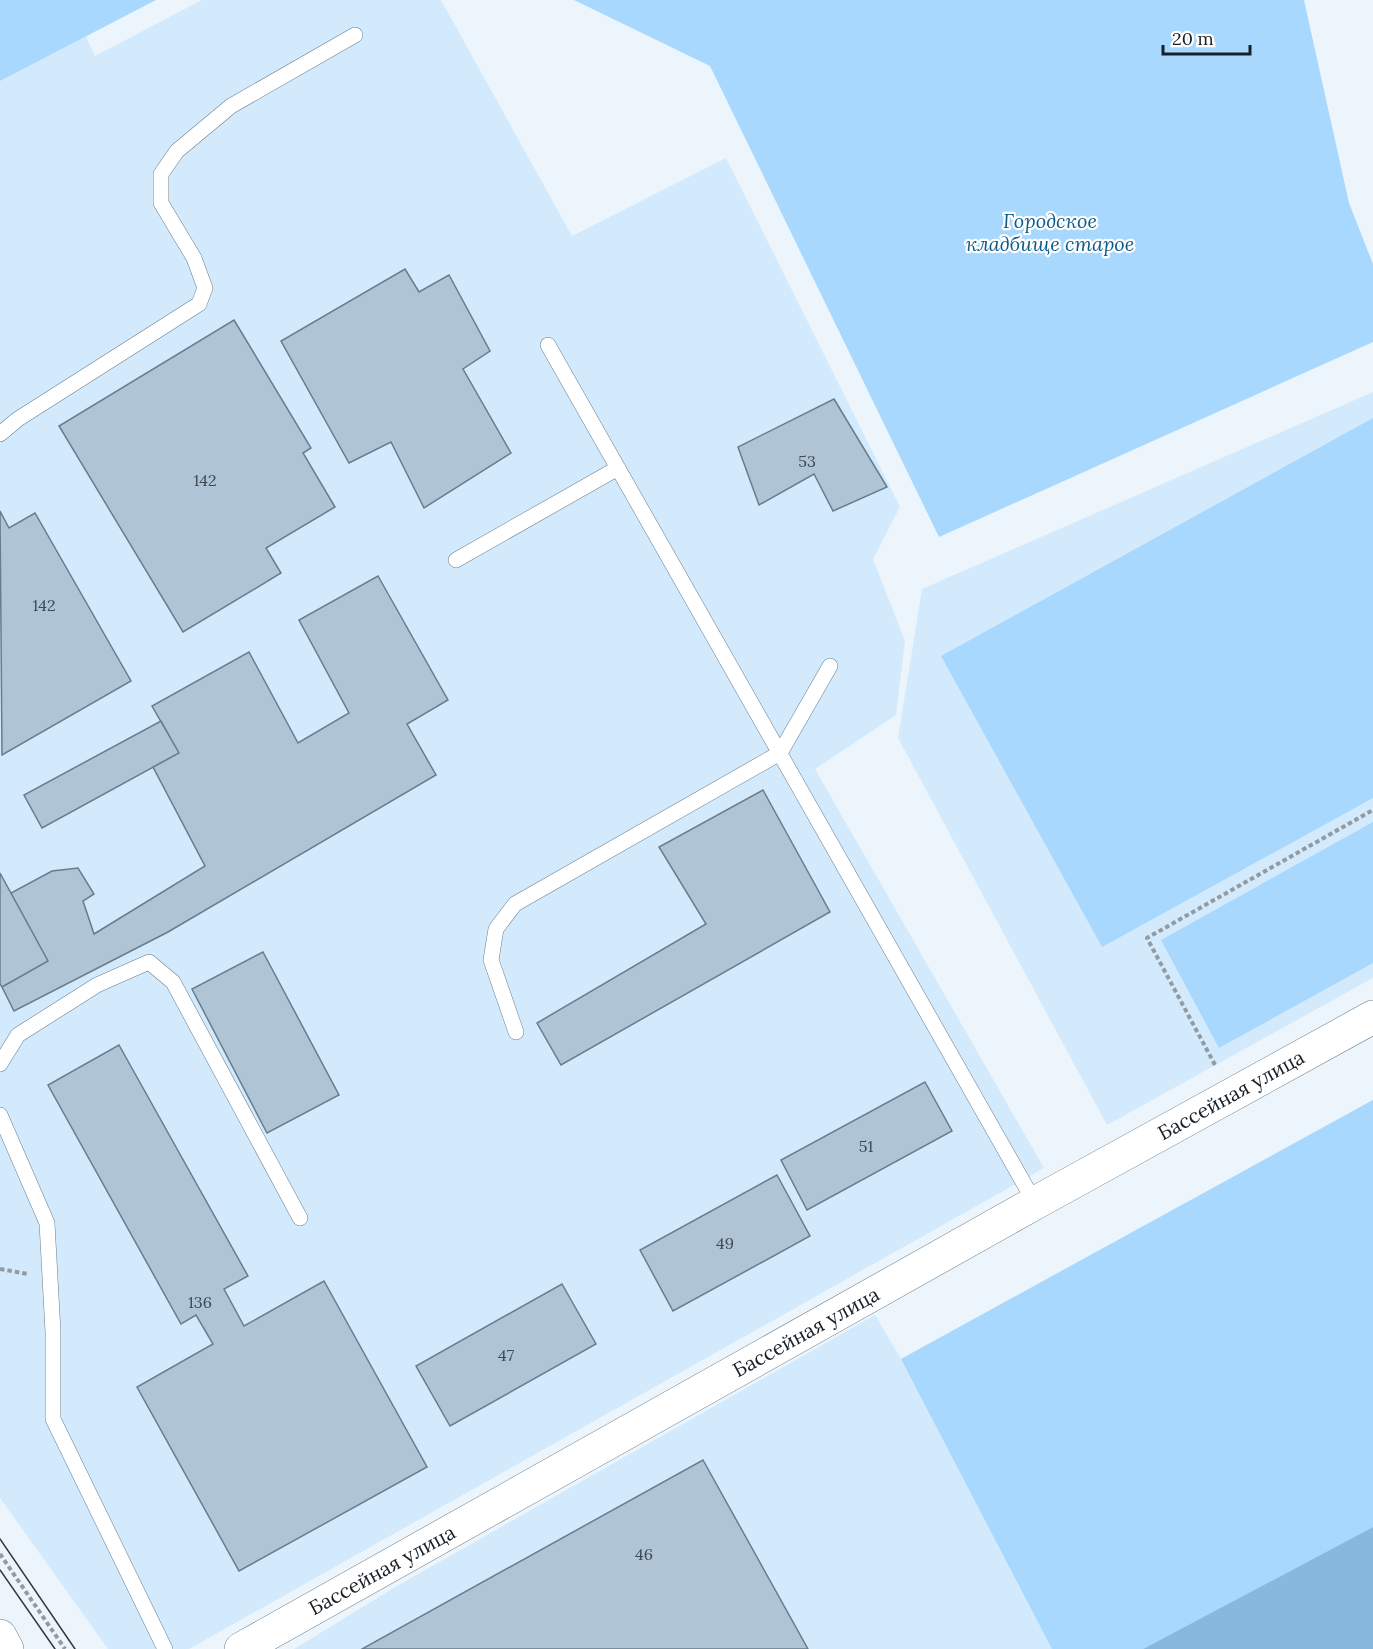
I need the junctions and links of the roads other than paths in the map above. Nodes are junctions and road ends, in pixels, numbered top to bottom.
1 (355, 35) dead end
2 (548, 345) dead end
3 (0, 434) edge
4 (618, 468) junction
5 (456, 560) dead end
6 (830, 666) dead end
7 (780, 753) junction
8 (1373, 1017) edge
9 (516, 1032) dead end
10 (0, 1064) edge
11 (0, 1115) edge
12 (1035, 1203) junction
13 (300, 1218) dead end
14 (0, 1636) edge
15 (7, 1649) edge
16 (165, 1649) edge
17 (241, 1649) edge

1 - 3 lane
2 - 4 lane
4 - 5 lane
4 - 7 lane
6 - 7 lane
7 - 9 lane
7 - 12 lane
8 - 12 street, Бассейная улица
10 - 13 lane
11 - 16 lane
12 - 17 street, Бассейная улица
14 - 15 street

